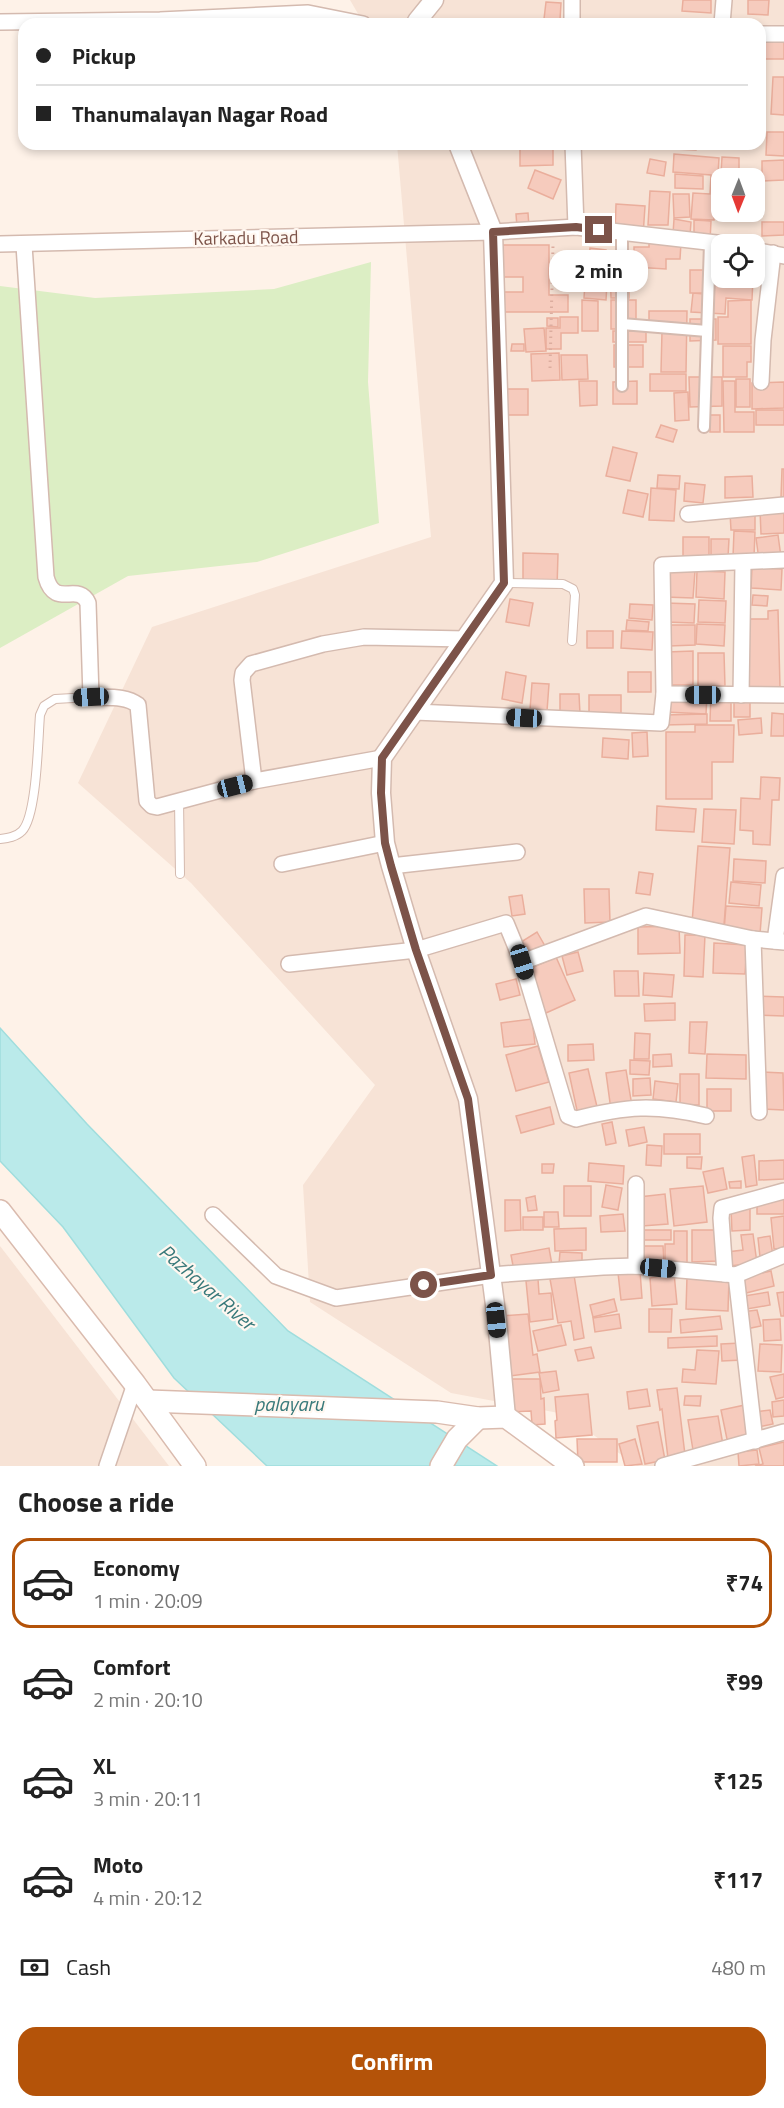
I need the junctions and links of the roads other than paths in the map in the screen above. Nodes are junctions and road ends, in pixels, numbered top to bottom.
1 (434, 0) edge
2 (572, 0) edge
3 (723, 0) edge
4 (202, 18) edge
5 (333, 18) edge
6 (419, 18) edge
7 (573, 18) edge
8 (722, 18) edge
9 (0, 22) edge
10 (18, 22) edge
11 (766, 34) edge
12 (784, 34) edge
13 (460, 150) edge
14 (573, 150) edge
15 (576, 227) junction
16 (493, 232) junction
17 (622, 232) junction
18 (711, 243) edge
19 (0, 244) edge
20 (24, 245) junction
21 (778, 255) edge
22 (712, 288) edge
23 (622, 324) junction
24 (707, 331) junction
25 (761, 382) dead end
26 (622, 386) dead end
27 (704, 427) dead end
28 (784, 505) edge
29 (688, 514) dead end
30 (784, 560) edge
31 (743, 563) junction
32 (504, 583) junction
33 (466, 639) junction
34 (572, 641) dead end
35 (664, 694) junction
36 (741, 695) junction
37 (784, 695) edge
38 (91, 697) junction
39 (415, 712) junction
40 (382, 758) junction
41 (254, 781) junction
42 (179, 801) junction
43 (0, 839) edge
44 (385, 843) junction
45 (517, 852) dead end
46 (282, 864) dead end
47 (391, 866) junction
48 (180, 874) dead end
49 (784, 876) edge
50 (753, 939) junction
51 (780, 942) edge
52 (416, 950) junction
53 (522, 962) junction
54 (289, 964) dead end
55 (759, 1112) dead end
56 (705, 1116) dead end
57 (636, 1184) dead end
58 (784, 1191) edge
59 (0, 1211) edge
60 (213, 1215) dead end
61 (784, 1256) edge
62 (636, 1266) junction
63 (730, 1274) junction
64 (491, 1275) junction
65 (135, 1384) junction
66 (148, 1401) junction
67 (506, 1417) junction
68 (478, 1418) junction
69 (784, 1432) edge
70 (755, 1441) junction
71 (107, 1466) edge
72 (195, 1466) edge
73 (441, 1466) edge
74 (573, 1466) edge
75 (663, 1466) edge

1 - 6 street
2 - 7 street
3 - 8 street
4 - 5 street
9 - 10 street
11 - 12 street
13 - 16 street
14 - 15 street
15 - 16 street, Karkadu Road
15 - 17 street, Karkadu Road
16 - 20 street, Karkadu Road
16 - 32 street
17 - 18 street, Karkadu Road
17 - 23 street
19 - 20 street, Karkadu Road
20 - 38 street
21 - 25 street
22 - 24 street
23 - 24 street
23 - 26 street
24 - 27 street
28 - 29 street
30 - 31 street
31 - 35 street
31 - 36 street
32 - 33 street
32 - 34 lane
33 - 39 street
33 - 41 street
35 - 36 street
35 - 39 street
36 - 37 street
38 - 42 street
38 - 43 lane
39 - 40 street
40 - 41 street
40 - 44 street
41 - 42 street
42 - 48 lane
44 - 46 street
44 - 47 street
45 - 47 street
47 - 52 street
49 - 51 street
50 - 51 street
50 - 53 street
50 - 55 street
52 - 53 street
52 - 54 street
52 - 64 street
53 - 56 street
57 - 62 street
58 - 63 street
59 - 65 main road
60 - 64 street
61 - 63 street
62 - 63 street
62 - 64 street
63 - 70 street
64 - 67 street
65 - 66 main road
65 - 71 street
66 - 68 main road
66 - 72 main road
67 - 68 main road
67 - 74 main road
68 - 73 main road
69 - 70 street
70 - 75 street

